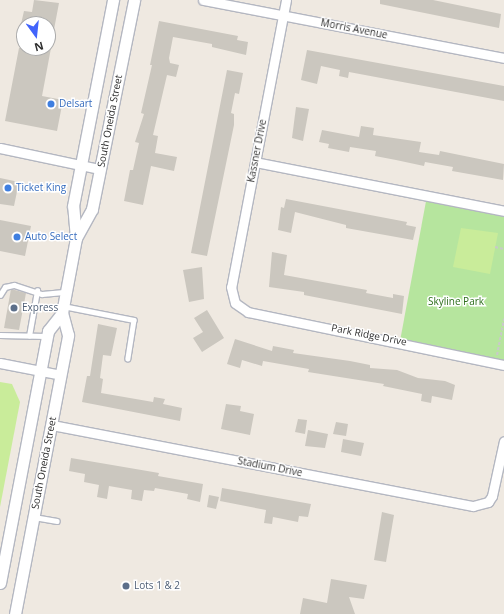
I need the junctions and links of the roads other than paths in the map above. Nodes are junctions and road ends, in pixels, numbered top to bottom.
1 (113, 0) edge
2 (134, 0) edge
3 (203, 0) edge
4 (286, 0) edge
5 (283, 15) junction
6 (504, 58) edge
7 (0, 148) edge
8 (255, 162) junction
9 (80, 164) junction
10 (100, 169) junction
11 (504, 211) edge
12 (76, 238) junction
13 (37, 291) junction
14 (66, 292) junction
15 (0, 295) edge
16 (235, 303) joint
17 (63, 310) junction
18 (0, 335) edge
19 (29, 336) junction
20 (48, 336) junction
21 (128, 359) dead end
22 (0, 363) edge
23 (500, 364) edge
24 (41, 371) junction
25 (61, 375) junction
26 (52, 425) junction
27 (504, 441) edge
28 (34, 517) junction
29 (57, 521) dead end
30 (0, 583) edge
31 (15, 614) edge

1 - 9 street, South Oneida Street
2 - 10 street, South Oneida Street
3 - 5 street, Morris Avenue
4 - 5 street, Kassner Drive
5 - 6 street, Morris Avenue
5 - 8 street, Kassner Drive
7 - 9 street
8 - 11 street
8 - 16 street, Kassner Drive
9 - 10 street
9 - 12 street, South Oneida Street
10 - 12 street, South Oneida Street
12 - 14 street, South Oneida Street
13 - 14 lane
13 - 15 lane
13 - 19 lane
14 - 17 street, South Oneida Street
16 - 23 street, Park Ridge Drive
17 - 20 street, South Oneida Street
17 - 21 lane
17 - 25 street, South Oneida Street
18 - 19 lane
19 - 20 lane
20 - 24 street, South Oneida Street
22 - 24 street
24 - 25 street
24 - 30 street, South Oneida Street
25 - 26 street, South Oneida Street
26 - 27 street, Stadium Drive
26 - 28 street, South Oneida Street
28 - 29 lane
28 - 31 street, South Oneida Street

